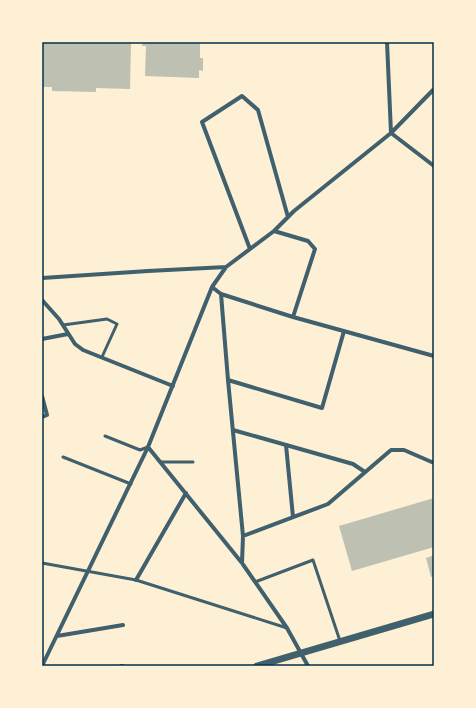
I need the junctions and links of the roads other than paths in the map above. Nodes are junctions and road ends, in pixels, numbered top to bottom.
1 (387, 42) edge
2 (434, 89) edge
3 (391, 133) junction
4 (434, 166) edge
5 (288, 217) junction
6 (274, 232) junction
7 (250, 249) junction
8 (226, 268) junction
9 (42, 278) edge
10 (212, 287) junction
11 (221, 294) junction
12 (42, 300) edge
13 (293, 317) junction
14 (62, 325) junction
15 (344, 331) junction
16 (68, 334) junction
17 (42, 339) edge
18 (434, 356) edge
19 (102, 357) junction
20 (228, 380) junction
21 (173, 386) junction
22 (42, 396) edge
23 (42, 417) edge
24 (233, 430) junction
25 (105, 436) dead end
26 (286, 445) junction
27 (148, 447) junction
28 (63, 457) dead end
29 (160, 462) junction
30 (193, 462) dead end
31 (434, 463) edge
32 (365, 472) junction
33 (131, 484) junction
34 (186, 493) junction
35 (293, 517) junction
36 (243, 536) junction
37 (42, 563) edge
38 (242, 563) junction
39 (88, 572) junction
40 (136, 580) junction
41 (255, 582) junction
42 (434, 614) edge
43 (123, 625) dead end
44 (287, 628) junction
45 (57, 636) junction
46 (340, 641) junction
47 (300, 653) junction
48 (273, 664) edge
49 (42, 666) edge
50 (257, 666) edge
51 (308, 666) edge

1 - 3 street
2 - 3 street
3 - 4 street
3 - 5 street
5 - 6 street
5 - 7 street
6 - 7 street
6 - 13 street
7 - 8 street
8 - 9 street
8 - 10 street
10 - 11 street
10 - 21 street
11 - 13 street
11 - 20 street
12 - 14 street
13 - 15 street
14 - 16 street
14 - 19 lane
15 - 18 street
15 - 20 street
16 - 17 street
16 - 19 street
19 - 21 street
20 - 24 street
21 - 27 street
22 - 23 street
24 - 26 street
24 - 36 street
25 - 27 lane
26 - 32 street
26 - 35 street
27 - 29 street
27 - 33 street
28 - 33 lane
29 - 30 lane
29 - 34 street
31 - 32 street
32 - 35 street
33 - 39 street
34 - 38 street
34 - 40 street
35 - 36 street
36 - 38 street
37 - 39 lane
38 - 41 street
39 - 40 lane
39 - 45 street
40 - 44 lane
41 - 44 street
41 - 46 lane
42 - 46 street
43 - 45 street
44 - 47 street
45 - 49 street
46 - 47 street
47 - 48 street
47 - 51 street
48 - 50 street

